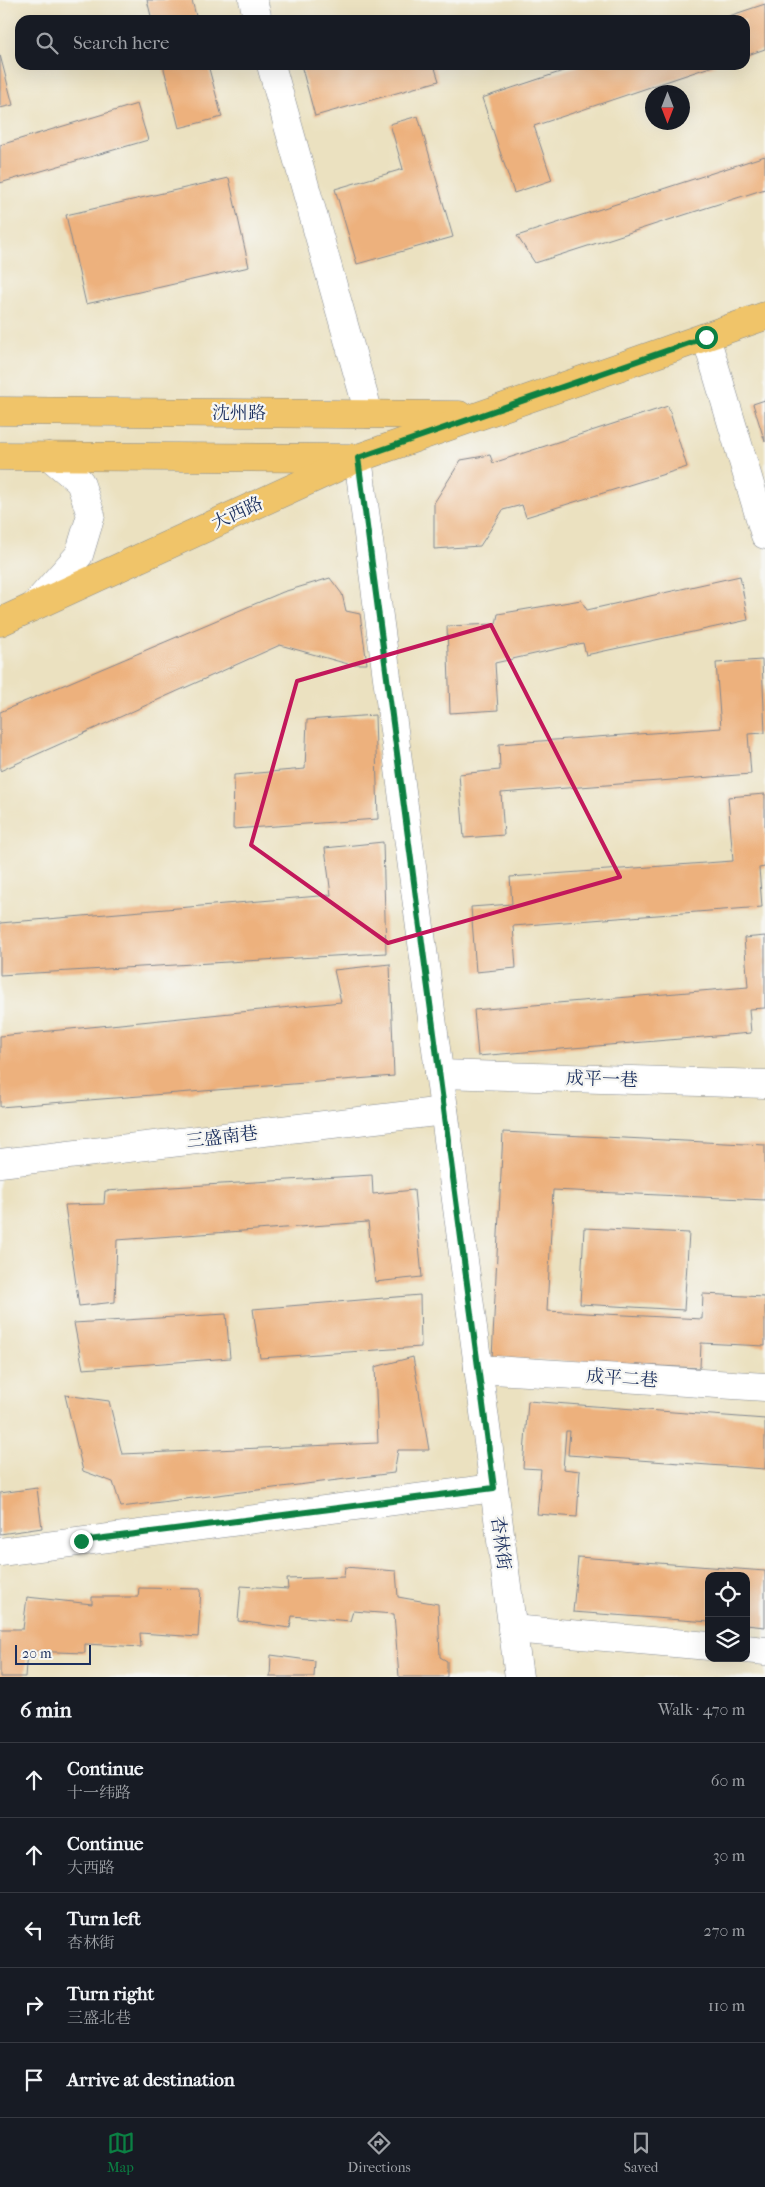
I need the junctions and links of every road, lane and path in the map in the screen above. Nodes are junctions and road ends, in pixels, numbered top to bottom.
1 (252, 0) edge
2 (256, 15) edge
3 (272, 70) edge
4 (765, 316) edge
5 (706, 337) junction
6 (0, 411) edge
7 (369, 414) junction
8 (478, 415) junction
9 (0, 456) edge
10 (49, 456) junction
11 (358, 458) junction
12 (765, 535) edge
13 (33, 607) junction
14 (0, 622) edge
15 (440, 1074) junction
16 (765, 1084) edge
17 (444, 1111) junction
18 (0, 1163) edge
19 (478, 1369) junction
20 (765, 1387) edge
21 (494, 1488) junction
22 (0, 1552) edge
23 (512, 1629) junction
24 (705, 1646) edge
25 (750, 1649) edge
26 (765, 1651) edge
27 (519, 1677) edge

1 - 2 street
3 - 7 street
4 - 5 main road, 大西路
5 - 8 main road, 大西路
5 - 12 street
6 - 7 main road, 沈州路
7 - 8 main road, 沈州路
8 - 11 main road, 大西路
9 - 10 main road
10 - 11 main road
10 - 13 street
11 - 13 main road, 大西路
11 - 15 street, 杏林街
13 - 14 main road, 大西路
15 - 16 street, 成平一巷
15 - 17 street, 杏林街
17 - 18 street, 三盛南巷
17 - 19 street, 杏林街
19 - 20 street, 成平二巷
19 - 21 street, 杏林街
21 - 22 street
21 - 23 street, 杏林街
23 - 24 street
23 - 27 street, 杏林街
25 - 26 street

